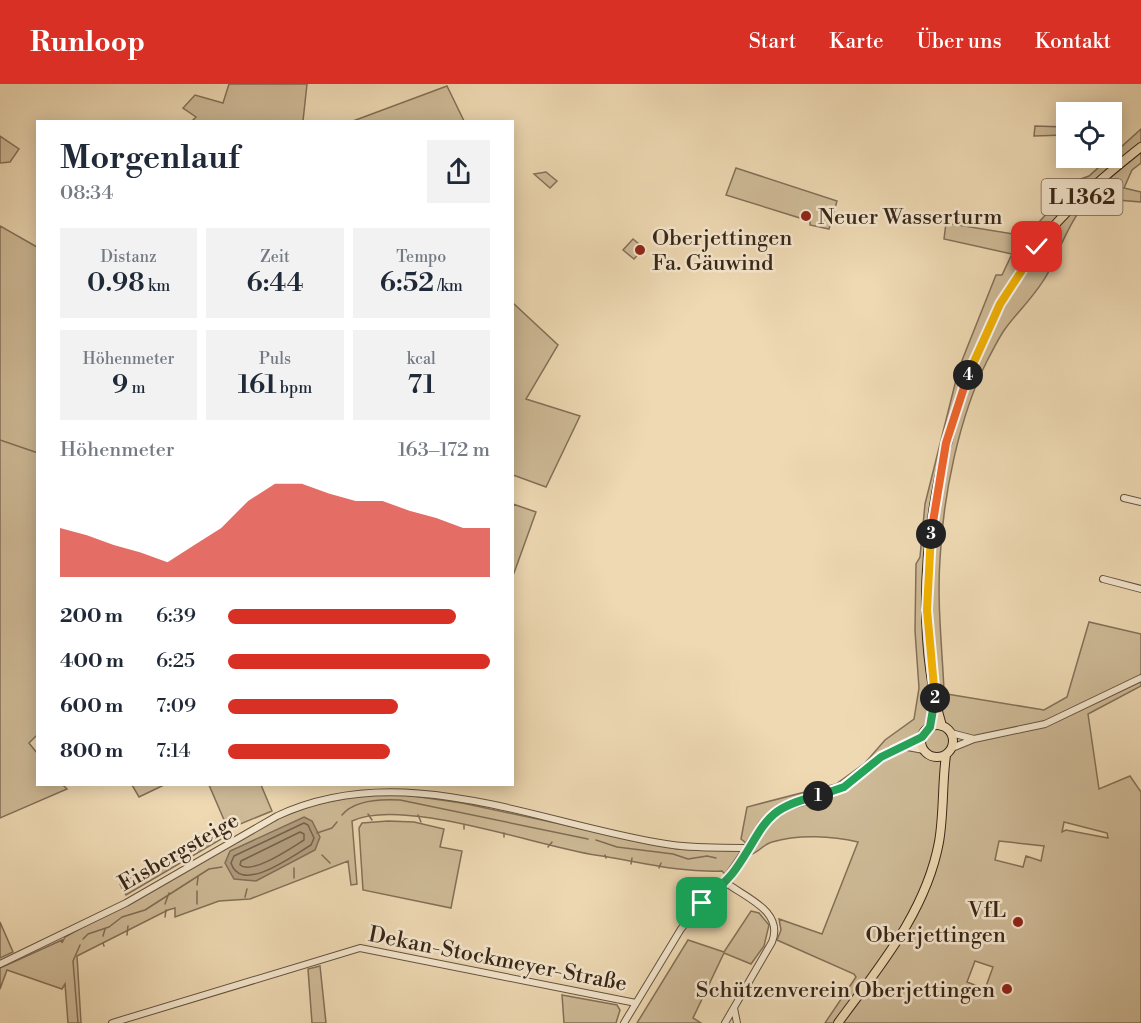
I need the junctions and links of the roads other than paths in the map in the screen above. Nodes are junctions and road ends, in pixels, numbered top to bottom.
1 (1141, 147) edge
2 (1124, 498) dead end
3 (1141, 502) edge
4 (1103, 579) dead end
5 (1141, 589) edge
6 (1141, 678) edge
7 (935, 701) junction
8 (942, 726) junction
9 (930, 727) junction
10 (951, 733) junction
11 (922, 737) junction
12 (974, 739) junction
13 (901, 746) junction
14 (924, 750) junction
15 (949, 751) junction
16 (933, 757) junction
17 (943, 779) junction
18 (748, 848) junction
19 (725, 882) junction
20 (0, 964) edge
21 (636, 1003) junction
22 (734, 1008) junction
23 (112, 1023) edge
24 (624, 1023) edge
25 (724, 1023) edge
26 (737, 1023) edge
27 (838, 1023) edge

1 - 7 main road, L 1362
2 - 3 street
4 - 5 street
6 - 12 street
7 - 8 main road, L 1362
7 - 9 main road, L 1362
8 - 9 main road
8 - 10 main road
9 - 11 main road
10 - 12 street
10 - 15 main road
11 - 13 street
11 - 14 main road
12 - 15 street
13 - 14 street
13 - 18 street
14 - 16 main road
15 - 16 main road
15 - 17 main road
16 - 17 main road
17 - 27 main road
18 - 19 street
18 - 20 street, Eisbergsteige
19 - 21 street
19 - 22 street
21 - 23 street, Dekan-Stockmeyer-Straße
21 - 24 street
22 - 25 street
22 - 26 street

